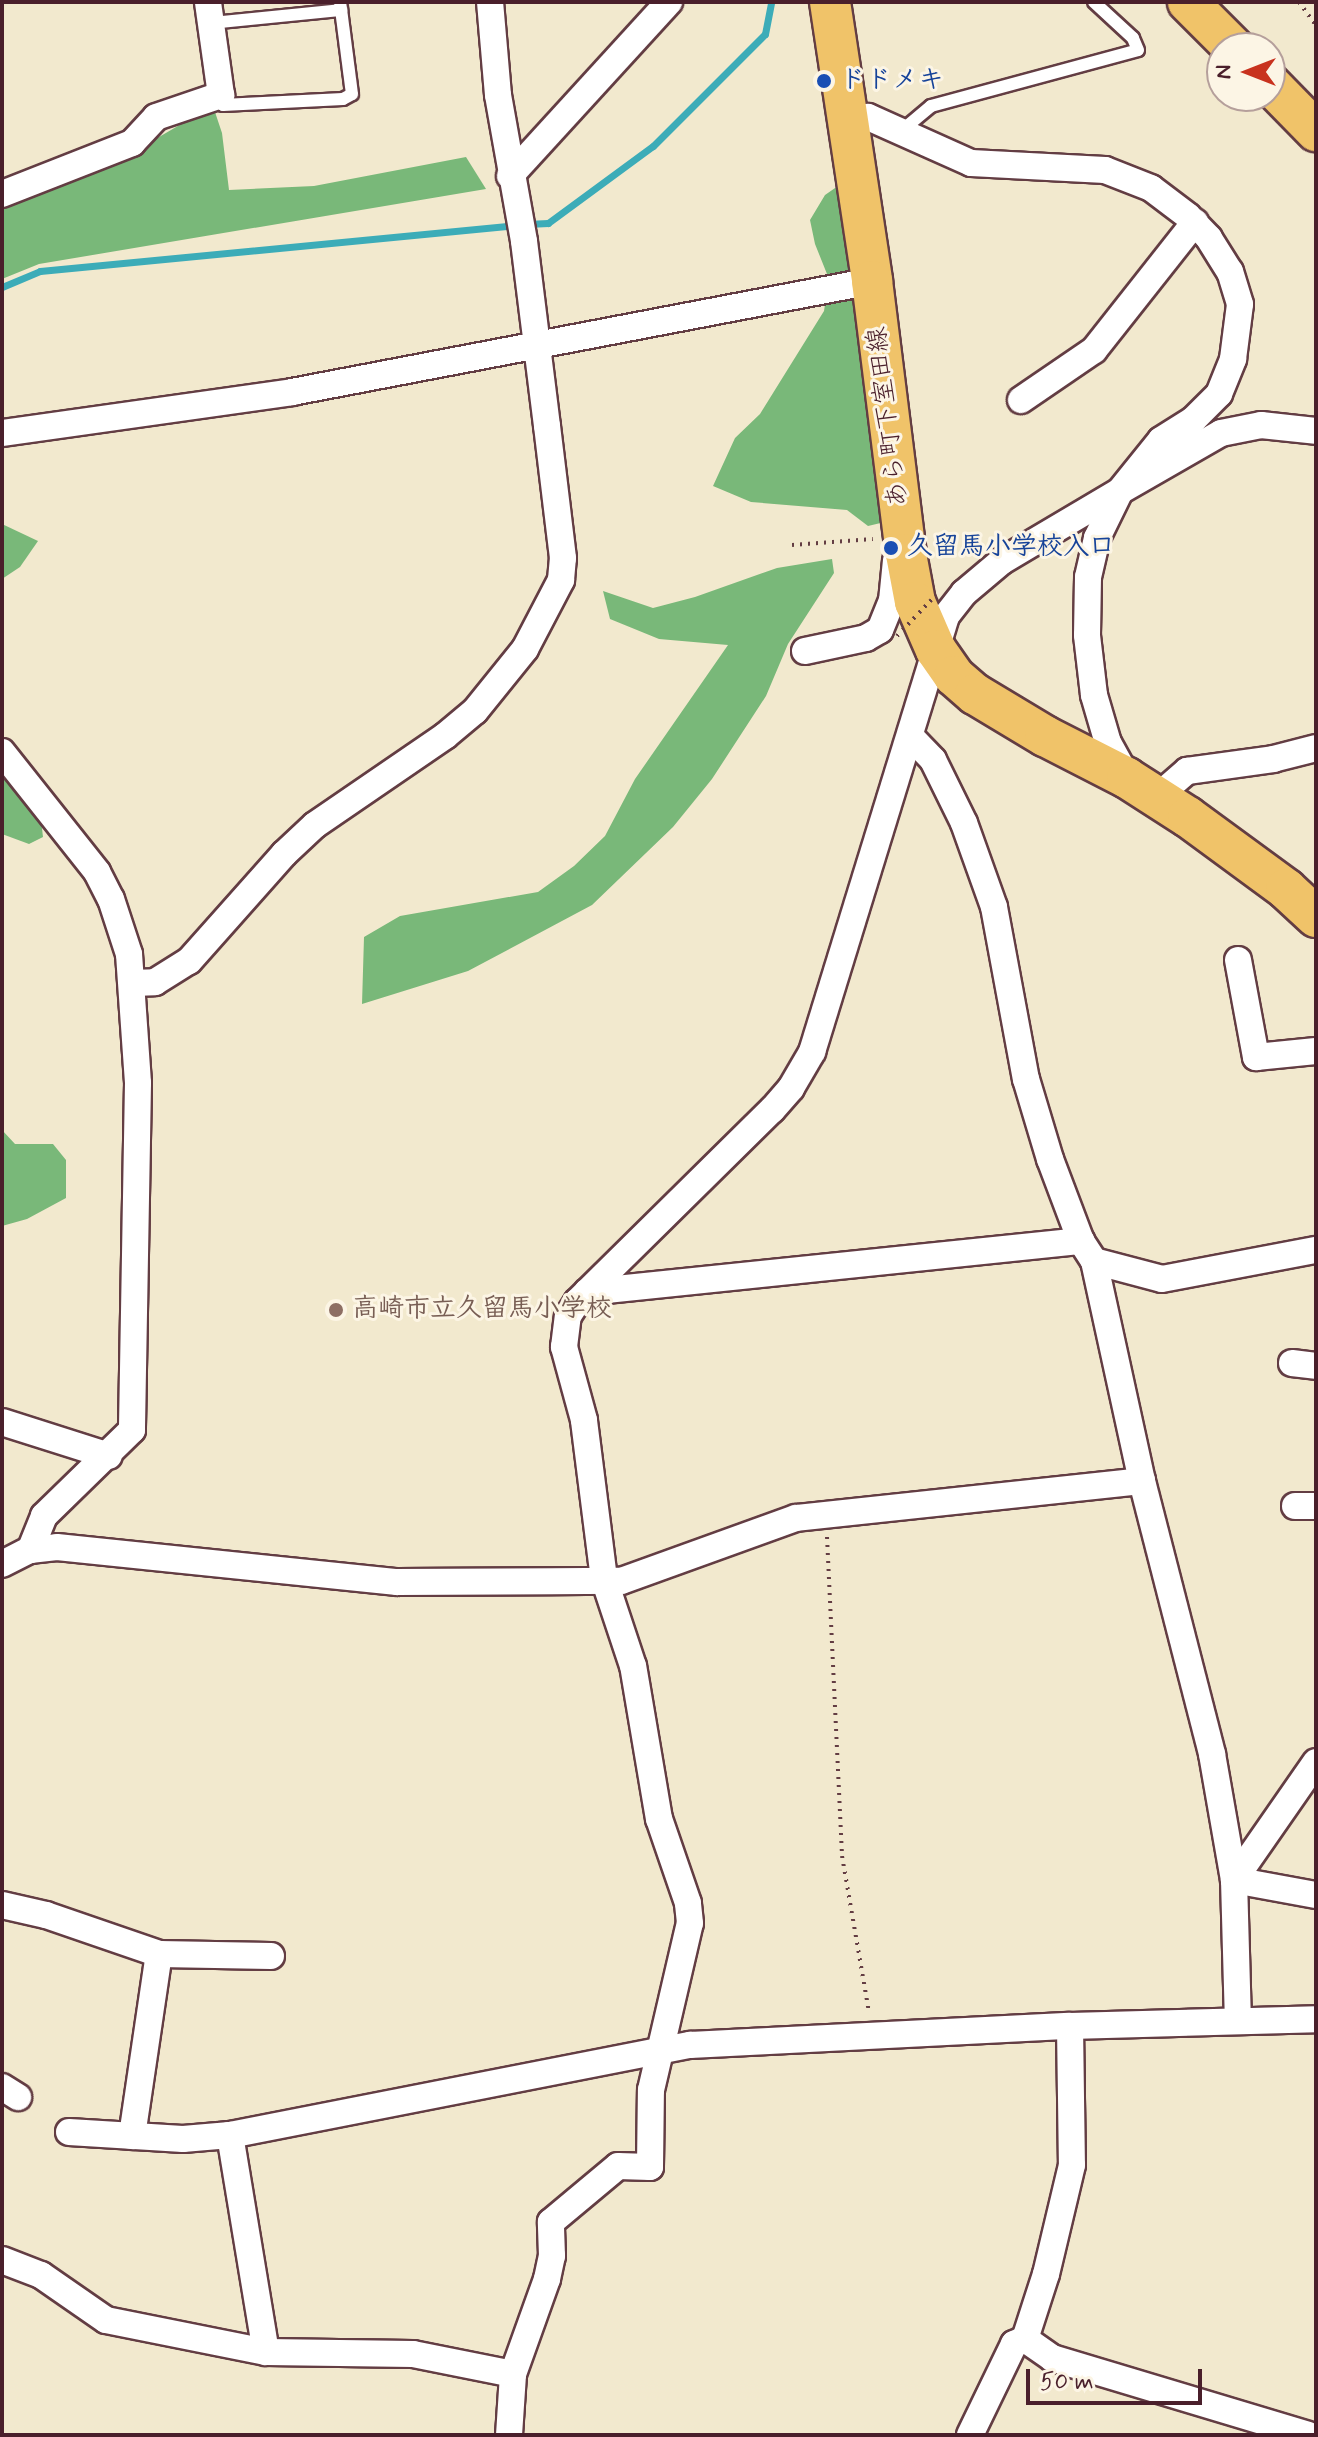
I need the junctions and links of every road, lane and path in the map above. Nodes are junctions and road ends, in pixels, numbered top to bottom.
1 (490, 2) edge
2 (669, 2) edge
3 (830, 2) edge
4 (1094, 2) edge
5 (1188, 2) edge
6 (1299, 2) edge
7 (340, 6) edge
8 (209, 12) edge
9 (1316, 25) edge
10 (1218, 32) edge
11 (221, 95) junction
12 (1286, 100) edge
13 (849, 117) junction
14 (1316, 131) edge
15 (900, 132) junction
16 (510, 176) junction
17 (2, 194) edge
18 (1195, 222) junction
19 (872, 281) junction
20 (536, 346) junction
21 (1021, 400) dead end
22 (1316, 431) edge
23 (2, 433) edge
24 (1120, 491) junction
25 (904, 543) junction
26 (792, 545) dead end
27 (935, 596) dead end
28 (897, 636) dead end
29 (936, 650) junction
30 (805, 651) dead end
31 (910, 736) junction
32 (1316, 748) edge
33 (2, 752) edge
34 (1142, 788) junction
35 (1316, 917) edge
36 (1238, 960) dead end
37 (132, 983) junction
38 (1316, 1051) edge
39 (1316, 1250) edge
40 (1088, 1251) junction
41 (587, 1292) junction
42 (2, 1422) edge
43 (109, 1456) junction
44 (1142, 1481) junction
45 (826, 1514) junction
46 (30, 1550) junction
47 (2, 1564) edge
48 (604, 1579) junction
49 (1316, 1762) edge
50 (1234, 1880) junction
51 (1316, 1895) edge
52 (2, 1905) edge
53 (159, 1954) junction
54 (271, 1956) dead end
55 (1316, 2019) edge
56 (1238, 2021) junction
57 (1070, 2026) junction
58 (873, 2035) junction
59 (663, 2048) junction
60 (69, 2132) dead end
61 (230, 2135) junction
62 (132, 2136) junction
63 (2, 2260) edge
64 (1025, 2339) junction
65 (266, 2352) junction
66 (513, 2374) junction
67 (509, 2435) edge
68 (970, 2435) edge
69 (1308, 2435) edge

1 - 16 street
2 - 16 street
3 - 13 main road, あら町下室田線
4 - 15 lane
5 - 10 main road
6 - 9 path
7 - 8 lane
7 - 11 lane
8 - 11 street
11 - 17 street
12 - 14 main road
13 - 15 street
13 - 19 main road, あら町下室田線
15 - 18 street
16 - 20 street
18 - 21 street
18 - 24 street
19 - 20 street
19 - 25 main road, あら町下室田線
20 - 23 street
20 - 37 street
22 - 24 street
24 - 29 street
24 - 34 street
25 - 26 path
25 - 29 main road, あら町下室田線
25 - 30 street
27 - 28 path, bridge
29 - 31 street
29 - 34 main road, あら町下室田線
31 - 40 street
31 - 41 street
32 - 34 street
33 - 37 street
34 - 35 main road, あら町下室田線
36 - 38 street
37 - 43 street
39 - 40 street
40 - 41 street
40 - 44 street
41 - 48 street
42 - 43 street
43 - 46 street
44 - 45 street
44 - 50 street
45 - 48 street
45 - 58 path
46 - 47 street
46 - 48 street
48 - 59 street
49 - 50 street
50 - 51 street
50 - 56 street
52 - 53 street
53 - 54 street
53 - 62 street
55 - 56 street
56 - 57 street
57 - 58 street
57 - 64 street
58 - 59 street
59 - 61 street
59 - 66 street
60 - 62 street
61 - 62 street
61 - 65 street
63 - 65 street
64 - 68 street
64 - 69 street
65 - 66 street
66 - 67 street

